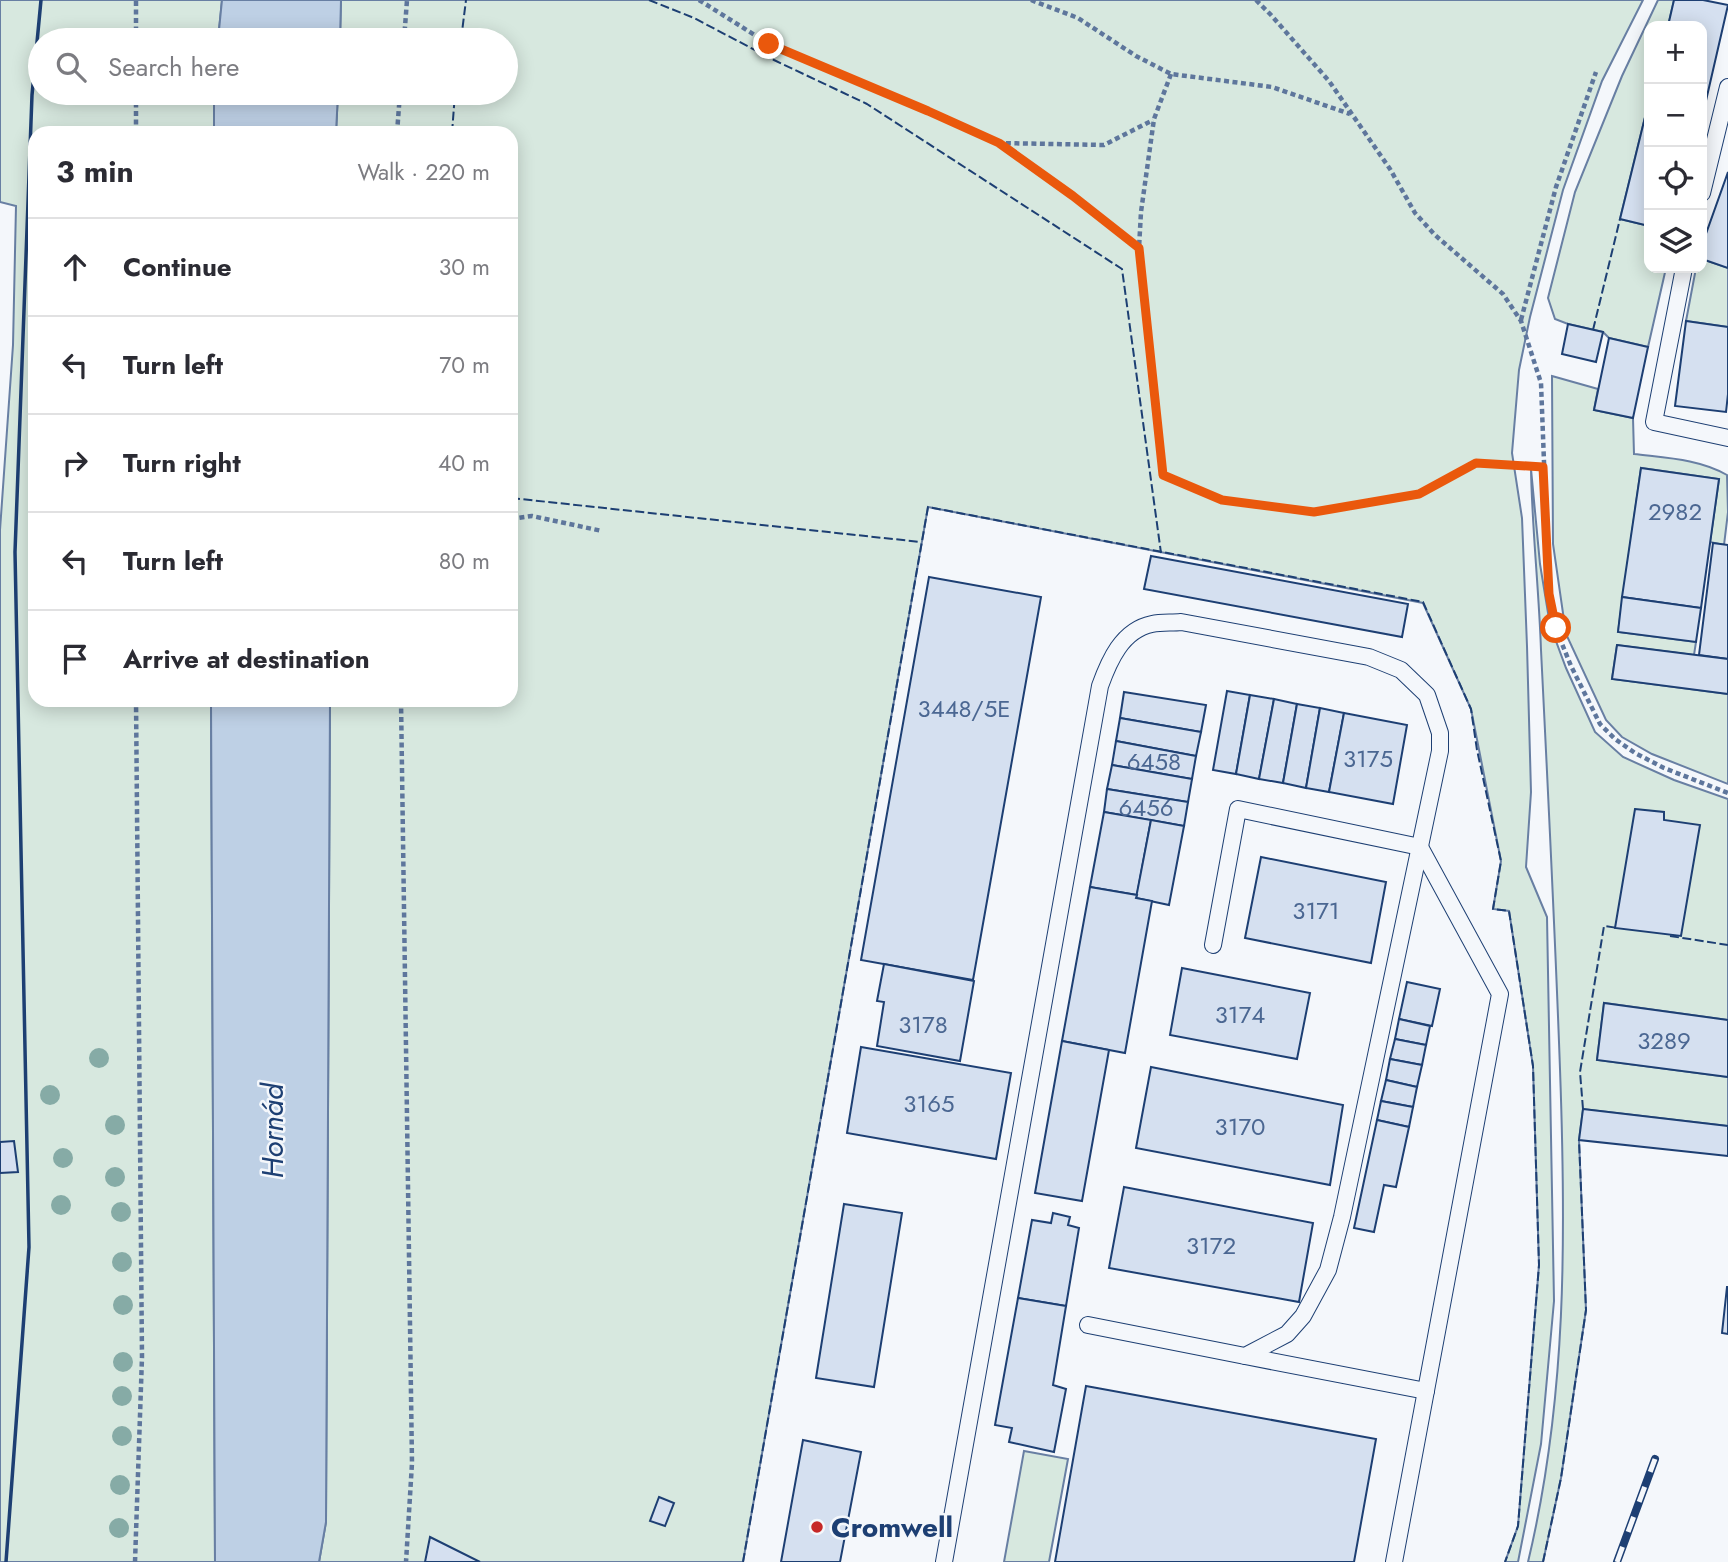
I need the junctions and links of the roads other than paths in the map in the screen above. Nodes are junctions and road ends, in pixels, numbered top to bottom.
1 (1728, 87) edge
2 (1707, 172) edge
3 (1683, 273) edge
4 (1728, 438) edge
5 (1420, 847) junction
6 (1213, 945) dead end
7 (1088, 1325) dead end
8 (1245, 1356) junction
9 (1426, 1391) junction
10 (944, 1562) edge
11 (1394, 1562) edge

1 - 2 lane
3 - 4 lane
5 - 6 lane
5 - 8 lane
5 - 9 lane
5 - 10 lane
7 - 8 lane
8 - 9 lane
9 - 11 lane

